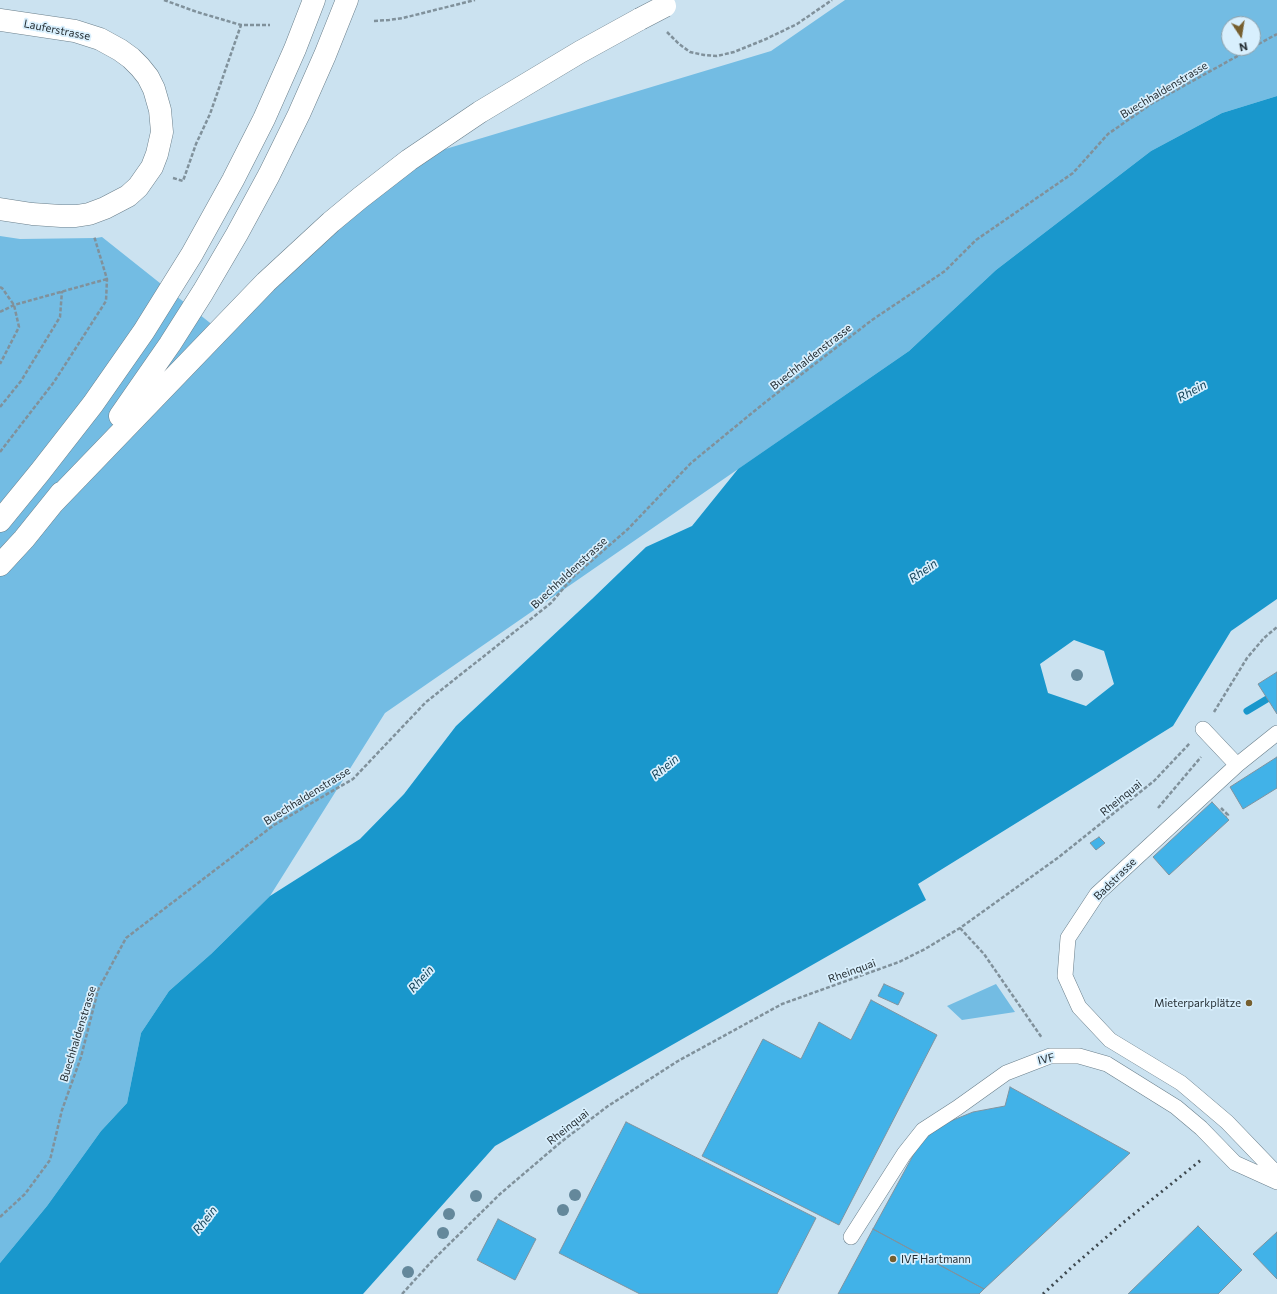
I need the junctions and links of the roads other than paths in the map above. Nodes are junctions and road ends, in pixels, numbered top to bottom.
1 (314, 0) edge
2 (347, 0) edge
3 (671, 3) edge
4 (0, 20) edge
5 (0, 210) edge
6 (53, 503) junction
7 (0, 521) edge
8 (0, 565) edge
9 (1203, 729) road end
10 (1277, 733) edge
11 (1237, 765) junction
12 (1277, 1174) edge
13 (1277, 1182) edge
14 (851, 1237) dead end

1 - 7 main road
2 - 6 main road
3 - 6 main road, bridge
4 - 5 main road, Lauferstrasse
6 - 8 main road
9 - 11 lane
10 - 11 lane, Badstrasse
11 - 12 lane, Badstrasse
13 - 14 lane, IVF

